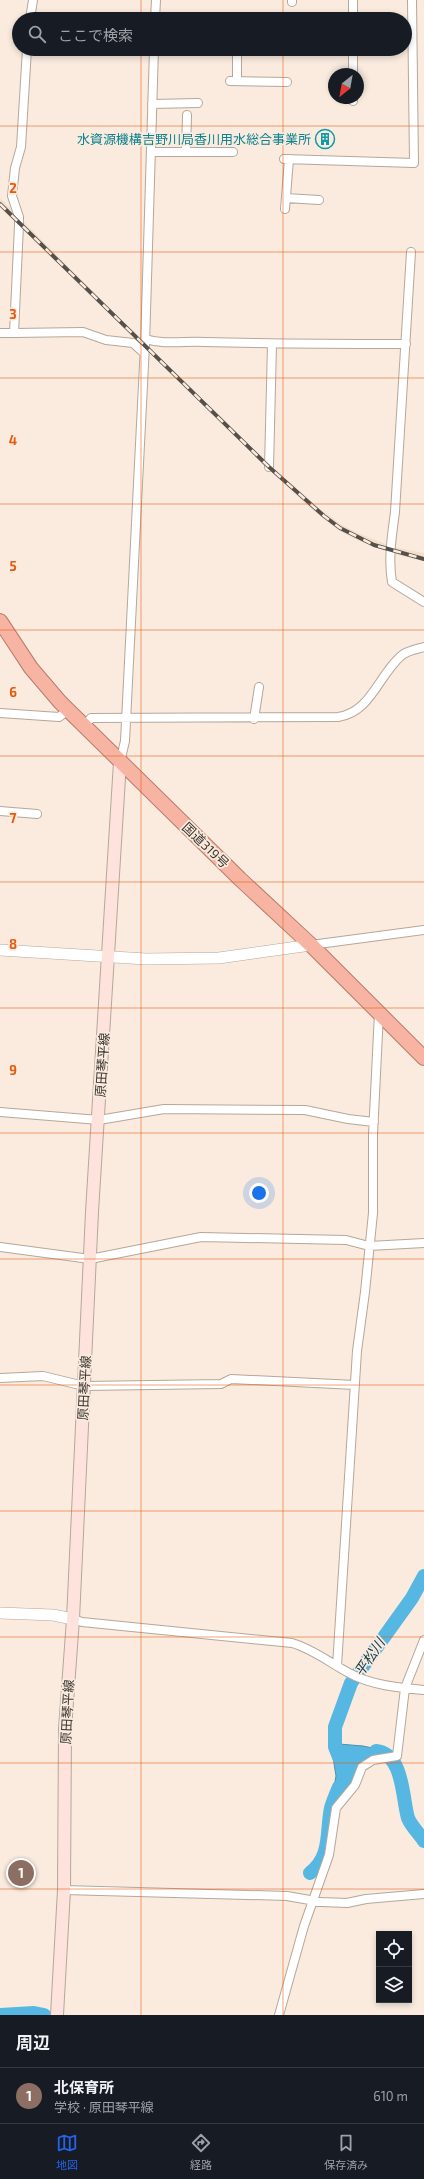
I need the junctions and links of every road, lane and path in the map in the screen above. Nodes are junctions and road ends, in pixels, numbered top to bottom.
1 (33, 0) edge
2 (156, 0) edge
3 (353, 0) edge
4 (412, 0) edge
5 (31, 12) edge
6 (155, 12) edge
7 (353, 12) edge
8 (411, 12) edge
9 (27, 56) edge
10 (154, 56) edge
11 (236, 56) edge
12 (353, 56) edge
13 (410, 56) edge
14 (353, 68) edge
15 (287, 82) dead end
16 (198, 103) dead end
17 (152, 104) junction
18 (187, 115) dead end
19 (151, 152) junction
20 (186, 152) junction
21 (233, 152) dead end
22 (286, 198) junction
23 (319, 200) dead end
24 (285, 209) dead end
25 (411, 252) dead end
26 (0, 333) edge
27 (14, 333) junction
28 (145, 339) junction
29 (272, 344) junction
30 (406, 344) junction
31 (144, 353) junction
32 (269, 467) dead end
33 (424, 602) edge
34 (0, 621) edge
35 (424, 647) edge
36 (259, 687) dead end
37 (68, 710) junction
38 (0, 713) edge
39 (126, 719) junction
40 (254, 719) junction
41 (84, 726) junction
42 (120, 762) junction
43 (0, 811) edge
44 (36, 814) dead end
45 (424, 930) edge
46 (311, 945) junction
47 (0, 950) edge
48 (109, 956) junction
49 (379, 1013) junction
50 (424, 1058) edge
51 (0, 1112) edge
52 (99, 1120) junction
53 (374, 1122) junction
54 (424, 1243) edge
55 (369, 1246) junction
56 (0, 1247) edge
57 (90, 1259) junction
58 (0, 1378) edge
59 (356, 1385) junction
60 (84, 1386) junction
61 (0, 1613) edge
62 (73, 1619) junction
63 (424, 1640) edge
64 (337, 1666) junction
65 (405, 1688) junction
66 (424, 1690) edge
67 (64, 1890) junction
68 (424, 1894) edge
69 (312, 1901) junction
70 (57, 2015) edge
71 (279, 2015) edge

1 - 5 street
2 - 6 street
3 - 7 street
4 - 8 street
9 - 27 street
10 - 17 street
11 - 15 street
12 - 14 street
13 - 22 street
16 - 17 street
17 - 19 street
18 - 20 street
19 - 20 street
19 - 28 street
20 - 21 street
22 - 23 street
22 - 24 street
25 - 30 street
26 - 27 street
27 - 31 street
28 - 29 street
28 - 31 street
29 - 30 street
29 - 32 street
30 - 33 street
31 - 39 street
34 - 37 highway, 国道319号
35 - 40 street
36 - 40 street
37 - 38 street
37 - 41 highway, 国道319号
39 - 40 street
39 - 41 street
39 - 42 street
41 - 42 highway, 国道319号
42 - 46 highway, 国道319号
42 - 48 main road, 原田琴平線
43 - 44 street
45 - 46 street
46 - 48 street
46 - 49 highway, 国道319号
47 - 48 street
48 - 52 main road, 原田琴平線
49 - 50 highway, 国道319号
49 - 53 street
51 - 52 street
52 - 53 street
52 - 57 main road, 原田琴平線
53 - 55 street
54 - 55 street
55 - 57 street
55 - 59 street
56 - 57 street
57 - 60 main road, 原田琴平線
58 - 60 street
59 - 60 street
59 - 64 street
60 - 62 main road, 原田琴平線
61 - 62 street
62 - 64 street
62 - 67 main road, 原田琴平線
63 - 65 street
64 - 65 street
65 - 66 street
65 - 69 street
67 - 69 street
67 - 70 main road, 原田琴平線
68 - 69 street
69 - 71 street

